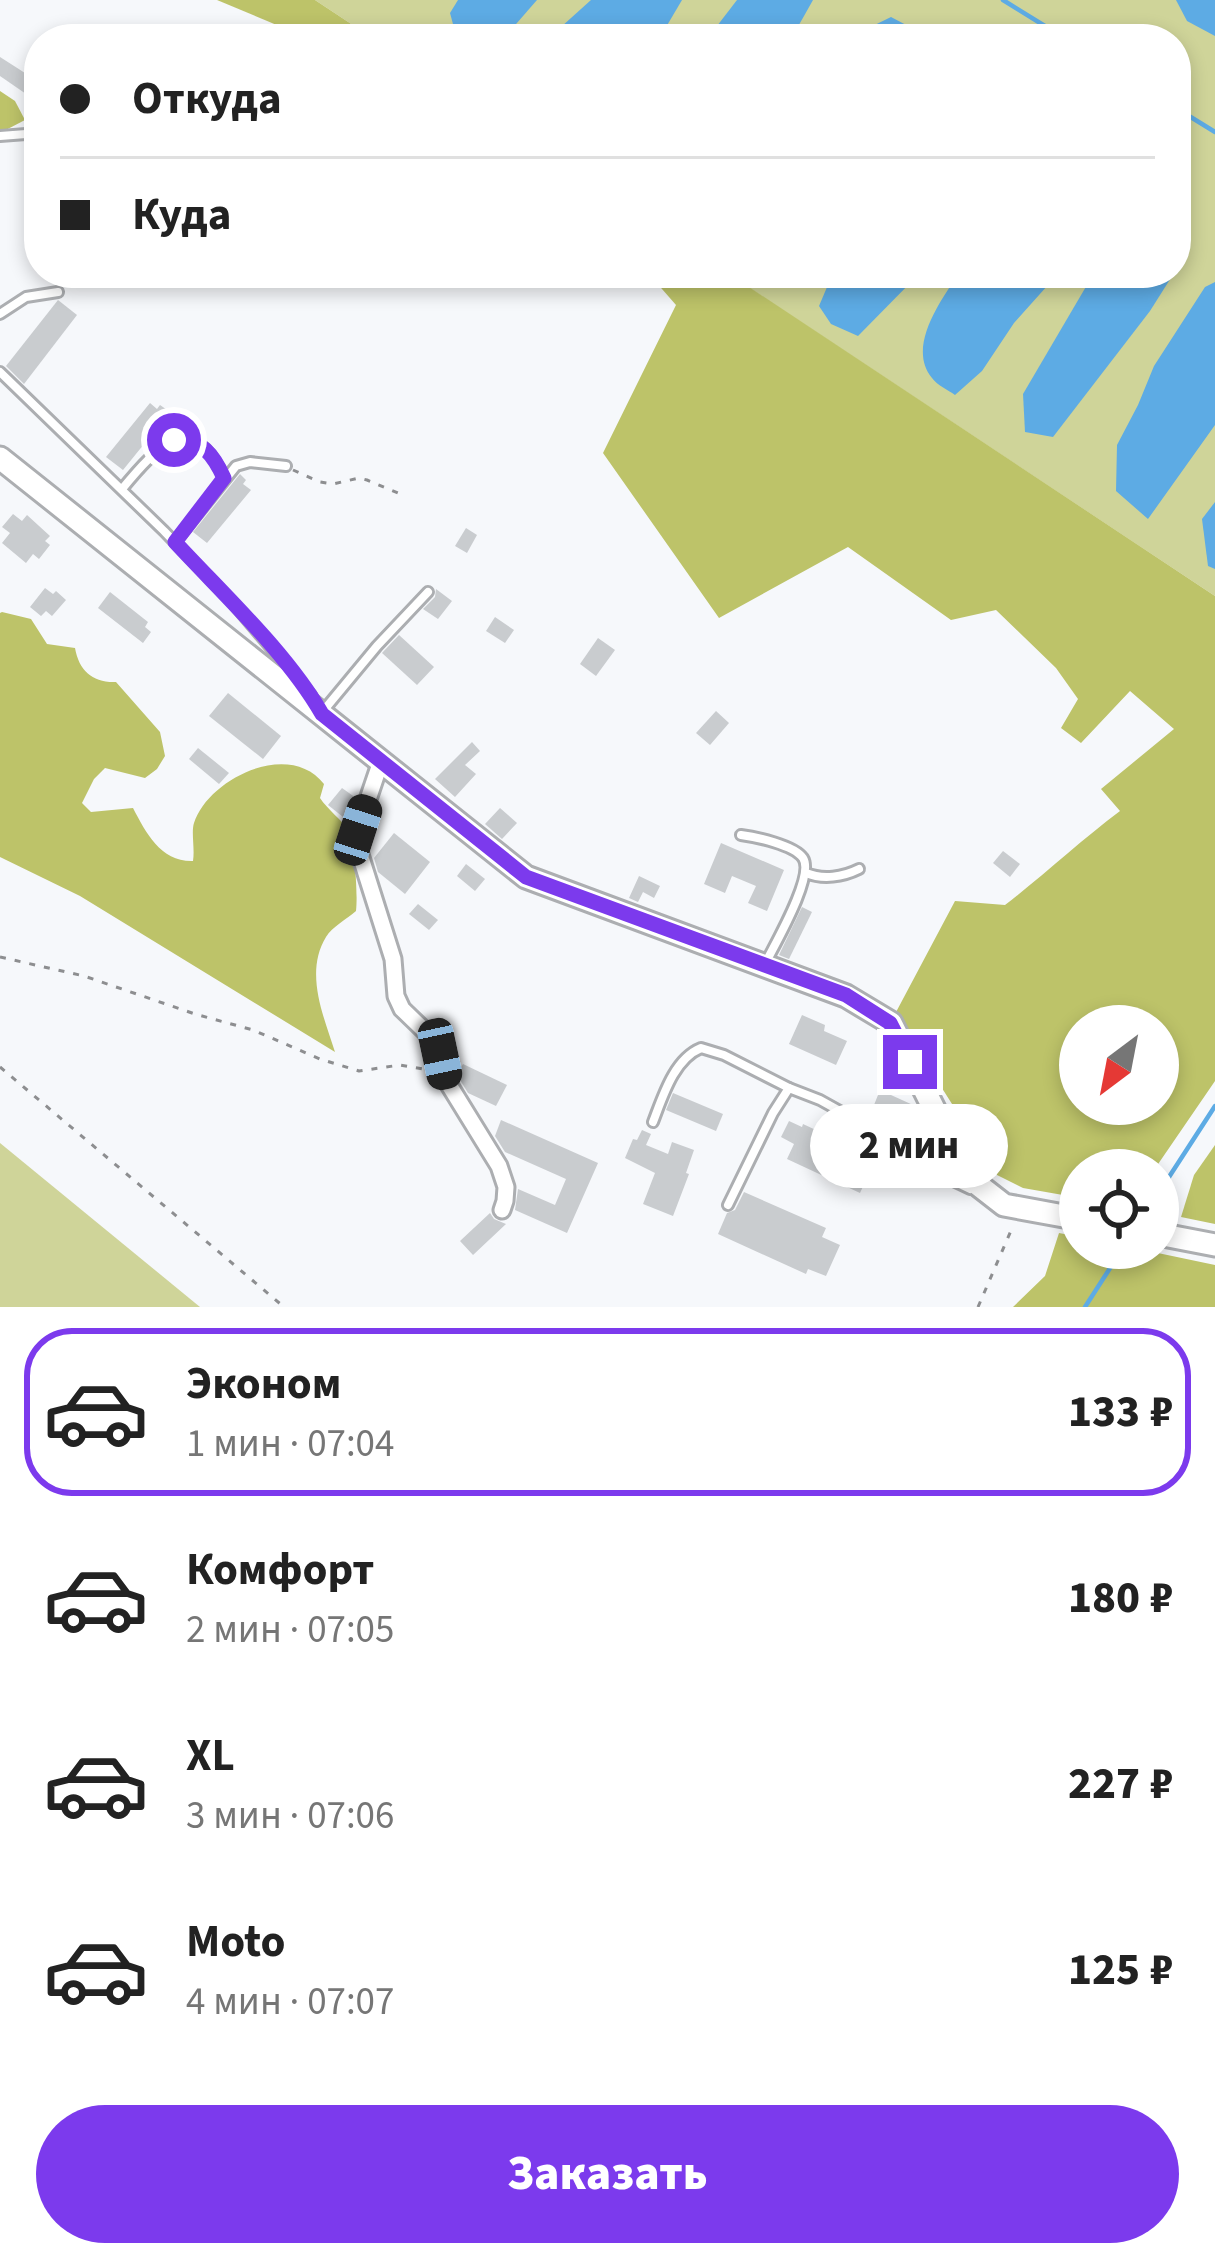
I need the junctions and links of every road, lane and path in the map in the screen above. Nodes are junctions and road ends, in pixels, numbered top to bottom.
1 (58, 292) dead end
2 (0, 314) edge
3 (0, 372) edge
4 (0, 458) edge
5 (286, 466) joint
6 (224, 478) junction
7 (122, 489) junction
8 (404, 496) dead end
9 (175, 542) junction
10 (428, 592) dead end
11 (322, 714) junction
12 (381, 761) junction
13 (741, 835) dead end
14 (859, 868) dead end
15 (806, 873) junction
16 (0, 956) edge
17 (764, 965) junction
18 (0, 1067) edge
19 (446, 1080) junction
20 (789, 1088) junction
21 (653, 1122) dead end
22 (728, 1205) dead end
23 (1012, 1206) junction
24 (502, 1210) dead end
25 (1059, 1215) edge
26 (1179, 1238) edge
27 (1215, 1245) edge
28 (284, 1307) edge
29 (978, 1307) edge

1 - 2 lane
3 - 7 lane
4 - 11 street
5 - 6 lane
5 - 8 path
6 - 7 lane
6 - 9 lane
7 - 9 lane
9 - 11 lane
10 - 11 lane
11 - 12 street
12 - 17 street
12 - 19 street
13 - 15 lane
14 - 15 lane
15 - 17 lane
16 - 19 path
17 - 23 street
18 - 28 path
19 - 24 street
20 - 21 lane
20 - 22 lane
20 - 23 lane
23 - 25 street
23 - 29 path
26 - 27 street

